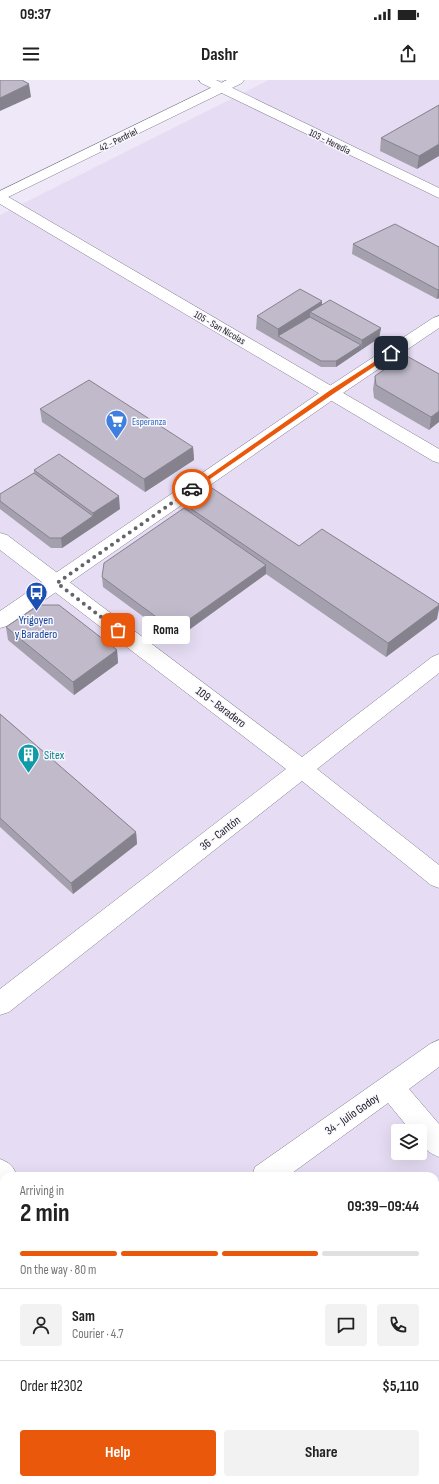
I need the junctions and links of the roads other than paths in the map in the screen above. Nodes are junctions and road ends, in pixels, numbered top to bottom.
1 (206, 80) edge
2 (237, 80) edge
3 (221, 88) junction
4 (439, 194) edge
5 (0, 198) edge
6 (439, 321) edge
7 (331, 393) junction
8 (439, 457) edge
9 (0, 540) edge
10 (57, 583) junction
11 (0, 622) edge
12 (439, 662) edge
13 (302, 769) junction
14 (439, 878) edge
15 (0, 1004) edge
16 (439, 1052) edge
17 (391, 1087) junction
18 (439, 1144) edge
19 (271, 1172) edge

1 - 3 street, 103 - Heredia
2 - 3 street, 42 - Perdriel
3 - 4 street, 103 - Heredia
3 - 5 street, 42 - Perdriel
5 - 7 street, 105 - San Nicolas
6 - 7 street
7 - 8 street, 105 - San Nicolas
7 - 10 street
9 - 10 street, 109 - Baradero
10 - 11 street
10 - 13 street, 109 - Baradero
12 - 13 street, 36 - Cantón
13 - 14 street, 109 - Baradero
13 - 15 street, 36 - Cantón
16 - 17 street, 34 - Julio Godoy
17 - 18 street
17 - 19 street, 34 - Julio Godoy

